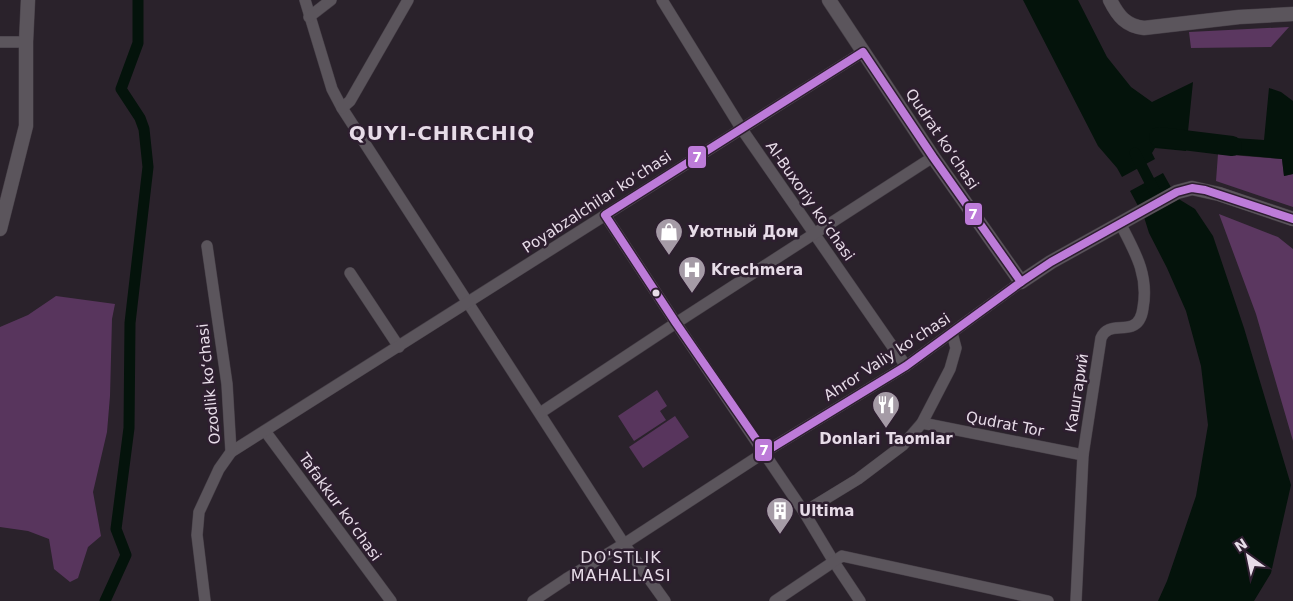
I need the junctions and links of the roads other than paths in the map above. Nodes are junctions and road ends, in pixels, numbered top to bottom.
1 (28, 0) edge
2 (304, 0) edge
3 (331, 0) edge
4 (408, 0) edge
5 (662, 0) edge
6 (828, 0) edge
7 (1110, 0) edge
8 (1293, 14) edge
9 (309, 17) junction
10 (0, 42) edge
11 (26, 42) junction
12 (863, 52) junction
13 (342, 108) junction
14 (741, 128) junction
15 (933, 157) junction
16 (605, 214) junction
17 (1293, 219) edge
18 (1120, 223) junction
19 (0, 229) edge
20 (814, 234) junction
21 (208, 246) dead end
22 (350, 272) dead end
23 (1021, 282) junction
24 (467, 303) junction
25 (676, 323) junction
26 (952, 333) junction
27 (399, 347) junction
28 (906, 366) junction
29 (540, 413) junction
30 (922, 423) junction
31 (265, 431) junction
32 (231, 452) junction
33 (765, 452) junction
34 (1083, 455) junction
35 (804, 512) junction
36 (624, 544) junction
37 (834, 562) junction
38 (205, 601) edge
39 (391, 601) edge
40 (533, 601) edge
41 (665, 601) edge
42 (775, 601) edge
43 (860, 601) edge
44 (1048, 601) edge
45 (1076, 601) edge

1 - 11 street
2 - 9 street
3 - 9 street
4 - 13 street
5 - 14 street, Al-Buxoriy ko‘chasi
6 - 12 street, Qudrat ko‘chasi
7 - 8 street
9 - 13 street
10 - 11 street
11 - 19 street
12 - 14 street, Poyabzalchilar ko‘chasi
12 - 15 street, Qudrat ko‘chasi
13 - 24 street
14 - 16 street, Poyabzalchilar ko‘chasi
14 - 20 street, Al-Buxoriy ko‘chasi
15 - 20 street
15 - 23 street, Qudrat ko‘chasi
16 - 24 street, Poyabzalchilar ko‘chasi
16 - 25 street
17 - 18 street
18 - 23 street
18 - 34 street, Кашгарий
20 - 25 street
20 - 28 street, Al-Buxoriy ko‘chasi
21 - 32 street, Ozodlik ko‘chasi
22 - 27 street
23 - 26 street, Ahror Valiy koʻchasi
24 - 27 street, Poyabzalchilar ko‘chasi
24 - 29 street
25 - 29 street
25 - 33 street
26 - 28 street, Ahror Valiy koʻchasi
26 - 30 street
27 - 31 street, Poyabzalchilar ko‘chasi
28 - 33 street, Ahror Valiy koʻchasi
29 - 36 street
30 - 34 street, Qudrat Tor
30 - 35 street
31 - 32 street, Poyabzalchilar ko‘chasi
31 - 39 street, Tafakkur ko‘chasi
32 - 38 street, Ozodlik ko‘chasi
33 - 35 street
33 - 36 street, Ahror Valiy koʻchasi
34 - 45 street, Кашгарий
35 - 37 street
36 - 40 street, Ahror Valiy koʻchasi
36 - 41 street
37 - 42 street
37 - 43 street
37 - 44 street

